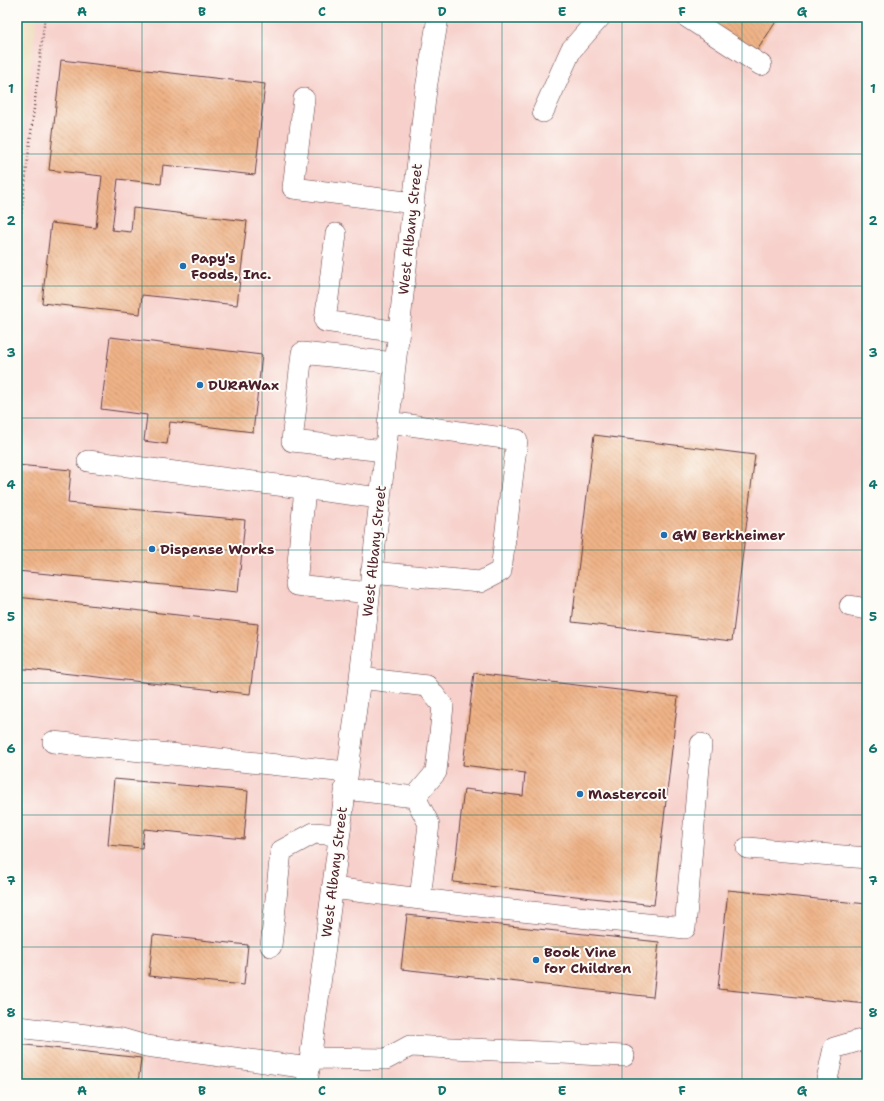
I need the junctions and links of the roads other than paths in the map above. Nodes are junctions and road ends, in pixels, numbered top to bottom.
1 (438, 17) edge
2 (600, 17) edge
3 (687, 17) edge
4 (761, 65) dead end
5 (304, 99) dead end
6 (543, 112) dead end
7 (414, 203) junction
8 (336, 234) dead end
9 (398, 332) junction
10 (395, 363) junction
11 (388, 422) junction
12 (385, 452) junction
13 (88, 461) dead end
14 (305, 488) junction
15 (380, 498) junction
16 (371, 572) junction
17 (369, 593) junction
18 (360, 678) junction
19 (53, 742) dead end
20 (701, 744) dead end
21 (346, 780) junction
22 (415, 797) junction
23 (339, 835) junction
24 (747, 848) dead end
25 (867, 858) edge
26 (332, 888) junction
27 (420, 899) junction
28 (271, 946) dead end
29 (17, 1027) edge
30 (867, 1040) edge
31 (624, 1056) dead end
32 (309, 1070) edge
33 (826, 1084) edge

1 - 7 street, West Albany Street
2 - 6 street
3 - 4 street
5 - 7 street
7 - 9 street, West Albany Street
8 - 9 street
9 - 10 street, West Albany Street
10 - 11 street, West Albany Street
10 - 12 street
11 - 12 street, West Albany Street
11 - 16 street
12 - 15 street, West Albany Street
13 - 14 street
14 - 15 street
14 - 17 street
15 - 16 street, West Albany Street
16 - 17 street, West Albany Street
17 - 18 street, West Albany Street
18 - 21 street, West Albany Street
18 - 22 street
19 - 21 street
20 - 27 street
21 - 22 street
21 - 23 street, West Albany Street
22 - 27 street
23 - 26 street, West Albany Street
23 - 28 street
24 - 25 street
26 - 27 street
26 - 32 street, West Albany Street
29 - 32 street
30 - 33 street
31 - 32 street

